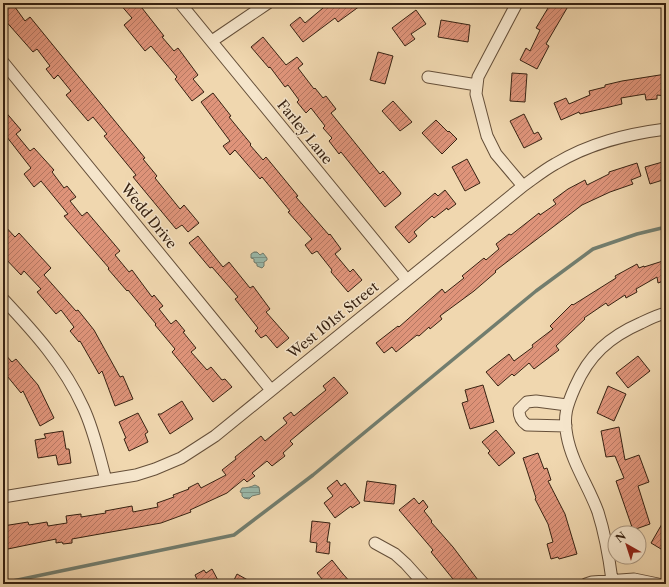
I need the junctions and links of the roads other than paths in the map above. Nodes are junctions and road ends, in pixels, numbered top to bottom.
1 (180, 3) edge
2 (268, 3) edge
3 (517, 3) edge
4 (212, 41) junction
5 (3, 62) edge
6 (428, 77) dead end
7 (477, 85) junction
8 (666, 129) edge
9 (523, 186) junction
10 (407, 280) junction
11 (3, 299) edge
12 (666, 313) edge
13 (271, 390) junction
14 (567, 405) junction
15 (566, 426) junction
16 (106, 480) junction
17 (3, 497) edge
18 (375, 543) dead end
19 (612, 580) junction
20 (424, 584) edge
21 (586, 584) edge
22 (658, 584) edge

1 - 4 street, Farley Lane
2 - 4 street
3 - 7 street
4 - 10 street, Farley Lane
5 - 13 street, Wedd Drive
6 - 7 street
7 - 9 street
8 - 9 street, West 101st Street
9 - 10 street, West 101st Street
10 - 13 street, West 101st Street
11 - 16 street
12 - 14 street
13 - 16 street, West 101st Street
14 - 15 street
14 - 15 street
15 - 19 street
16 - 17 street, West 101st Street
18 - 20 street
19 - 21 street
19 - 22 street

